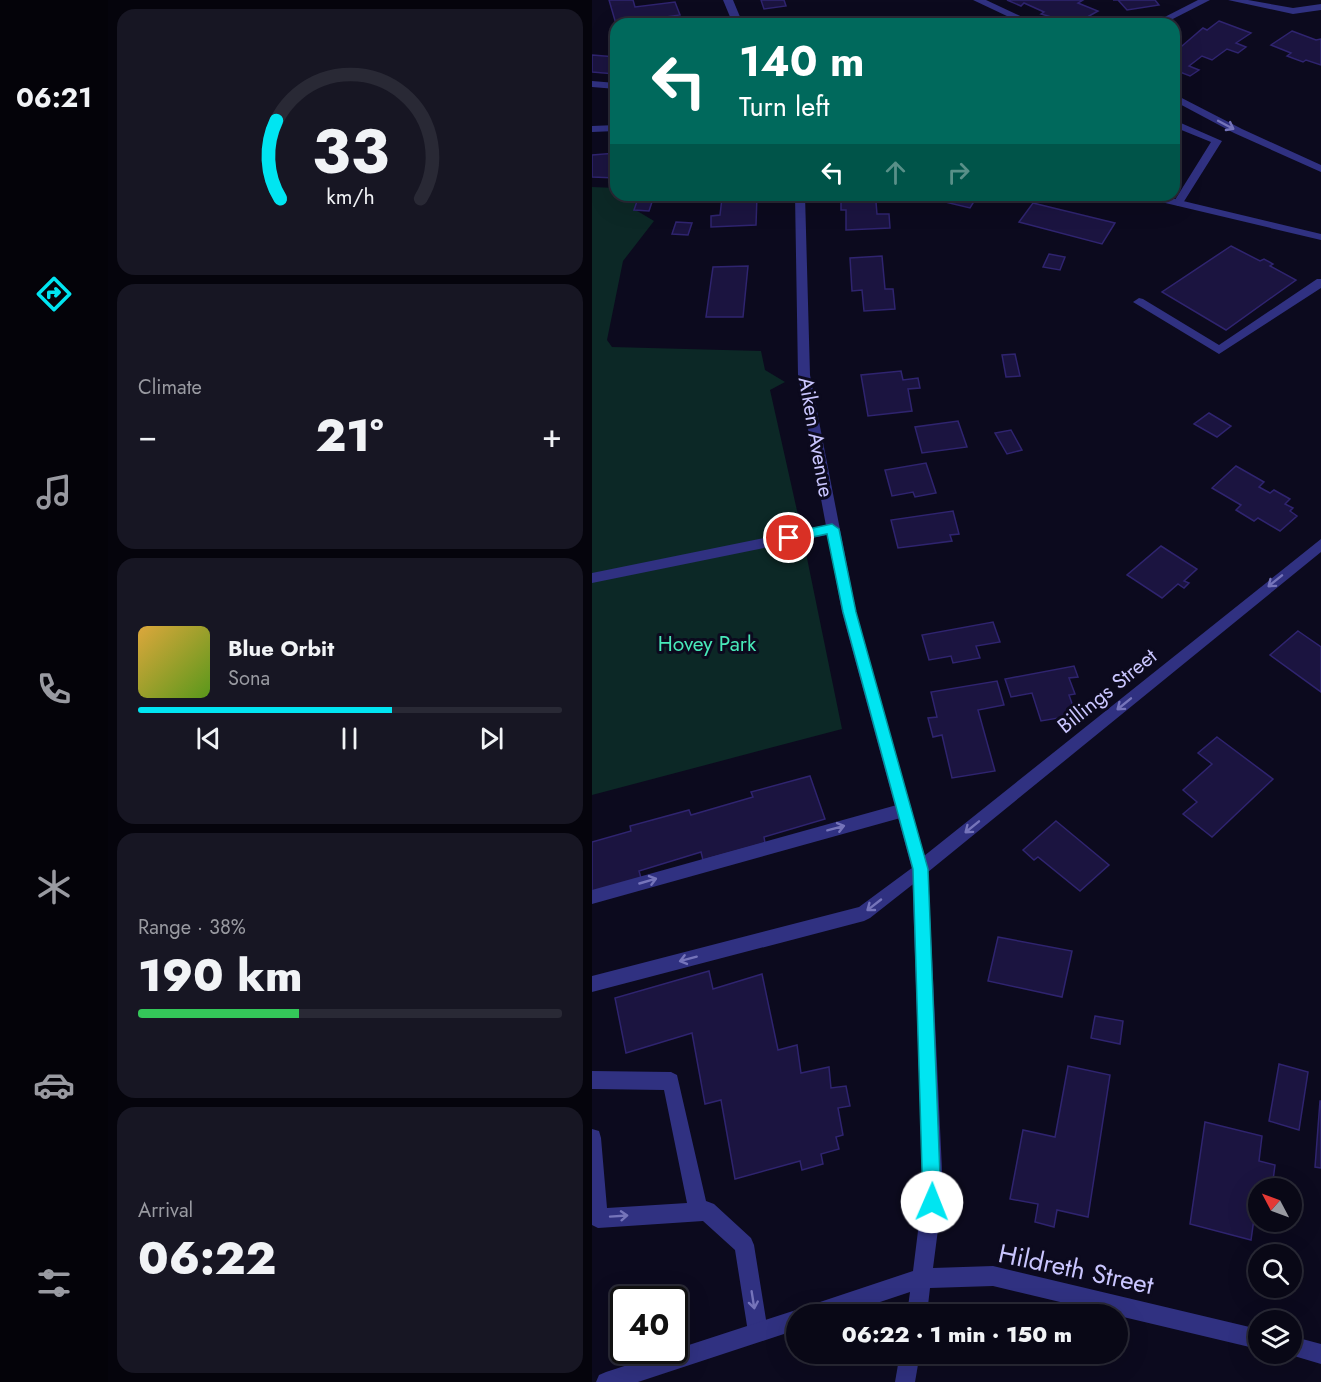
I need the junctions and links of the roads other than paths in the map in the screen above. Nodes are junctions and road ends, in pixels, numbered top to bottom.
1 (728, 0) edge
2 (978, 0) edge
3 (1205, 0) edge
4 (1233, 0) edge
5 (1321, 7) edge
6 (736, 18) edge
7 (1018, 18) edge
8 (1168, 18) edge
9 (592, 84) edge
10 (610, 86) edge
11 (1180, 100) edge
12 (1180, 126) edge
13 (610, 128) edge
14 (592, 129) edge
15 (1321, 169) edge
16 (1180, 200) edge
17 (800, 201) edge
18 (1170, 201) edge
19 (1178, 203) joint
20 (1321, 237) edge
21 (1321, 282) edge
22 (1139, 302) dead end
23 (832, 529) junction
24 (1321, 544) edge
25 (592, 578) edge
26 (904, 810) junction
27 (920, 869) junction
28 (592, 897) edge
29 (592, 984) edge
30 (592, 1080) edge
31 (592, 1138) edge
32 (698, 1211) junction
33 (923, 1278) junction
34 (844, 1304) edge
35 (919, 1304) edge
36 (786, 1323) edge
37 (758, 1332) junction
38 (1248, 1337) edge
39 (1302, 1349) edge
40 (1321, 1354) edge
41 (908, 1364) edge
42 (606, 1382) edge
43 (905, 1382) edge

1 - 6 street
2 - 7 street
3 - 8 street
4 - 5 street
9 - 10 street
11 -> 15 street
12 - 16 street
13 - 14 street
17 - 23 street, Aiken Avenue
18 - 19 street
19 - 20 street
21 - 22 street
23 - 25 street
23 - 26 street, Aiken Avenue
24 -> 27 street, Billings Street
26 - 27 street, Aiken Avenue
28 -> 26 street
27 -> 29 street, Billings Street
27 - 33 street, Aiken Avenue
30 - 32 street
31 -> 32 street
32 -> 37 street
33 - 34 street, Hildreth Street
33 - 35 street, Aiken Avenue
33 - 38 street, Hildreth Street
36 - 37 street
37 - 42 street
39 - 40 street
41 - 43 street

